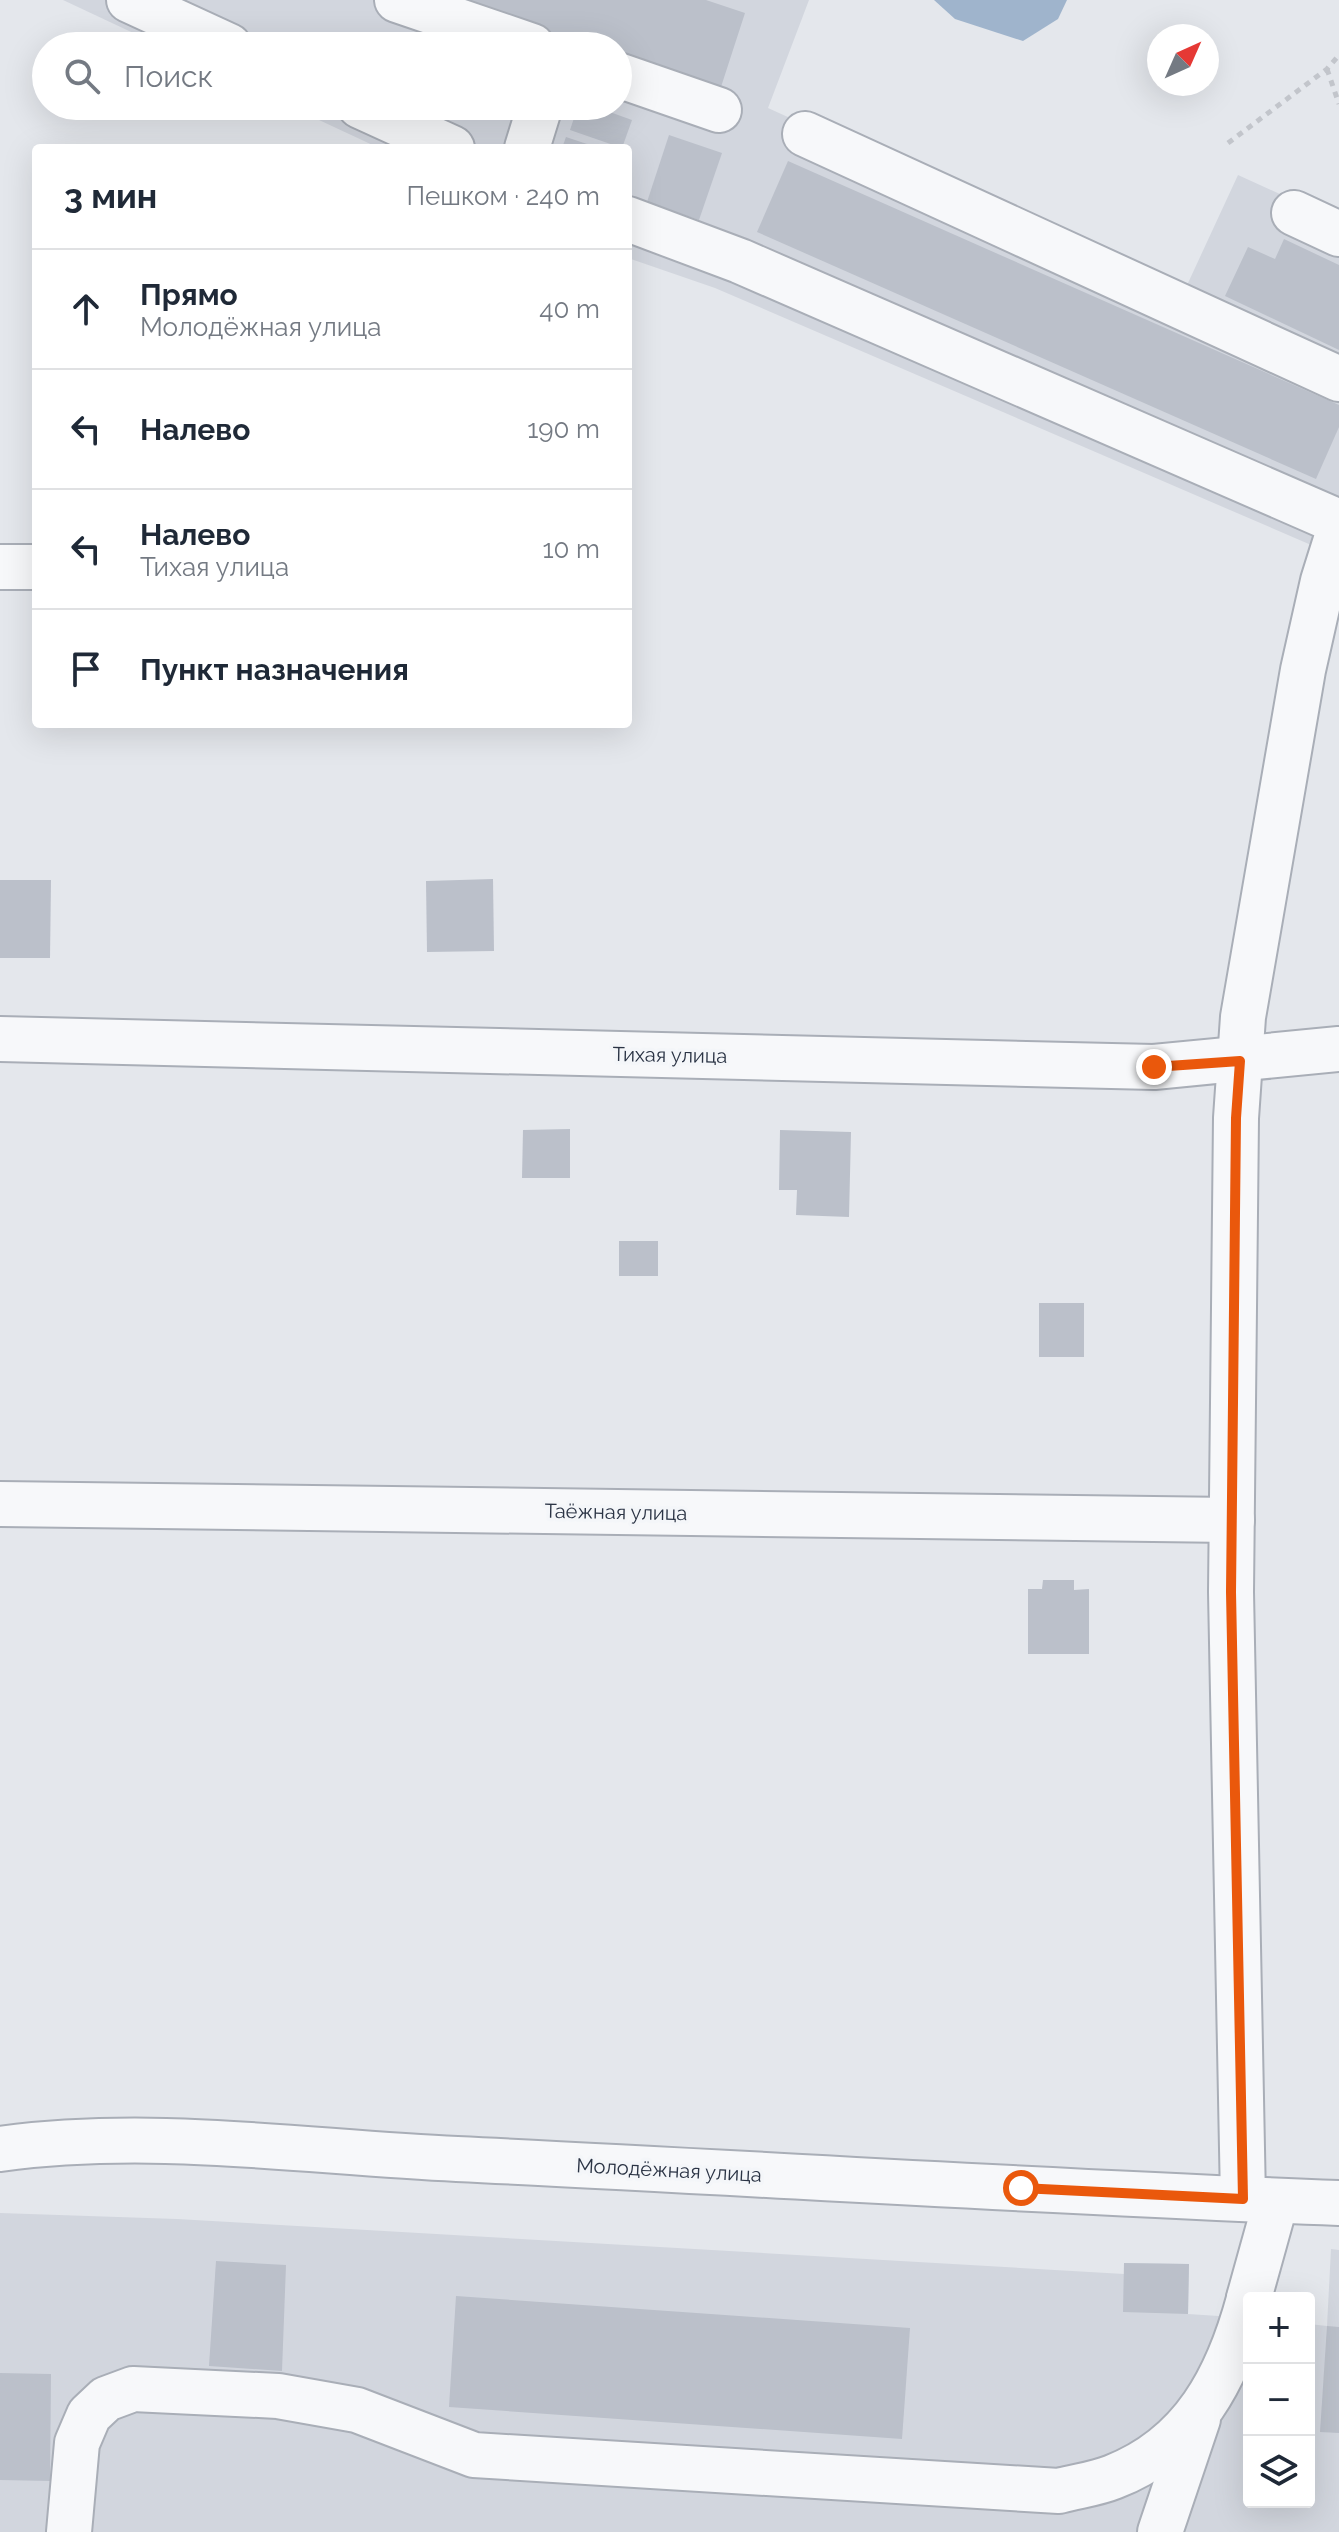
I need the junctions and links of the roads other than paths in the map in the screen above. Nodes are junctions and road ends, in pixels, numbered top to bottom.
1 (129, 0) edge
2 (397, 0) edge
3 (199, 32) edge
4 (491, 32) edge
5 (632, 80) edge
6 (719, 110) dead end
7 (391, 120) edge
8 (536, 120) edge
9 (805, 134) dead end
10 (443, 144) edge
11 (528, 144) edge
12 (1294, 213) dead end
13 (632, 220) edge
14 (1339, 234) edge
15 (1339, 379) edge
16 (1339, 522) edge
17 (1339, 530) edge
18 (0, 567) edge
19 (32, 567) edge
20 (0, 1039) edge
21 (1339, 1049) edge
22 (1240, 1061) junction
23 (0, 1504) edge
24 (1232, 1520) junction
25 (0, 2149) edge
26 (1259, 2200) junction
27 (1339, 2203) edge
28 (1250, 2292) edge
29 (1243, 2317) edge
30 (1199, 2416) junction
31 (69, 2532) edge
32 (1160, 2532) edge

1 - 3 street
2 - 4 street
5 - 6 street
7 - 10 street
8 - 11 street
9 - 15 street
12 - 14 street
13 - 16 street
17 - 22 street
18 - 19 street
20 - 22 street, Тихая улица
21 - 22 street, Тихая улица
22 - 24 street
23 - 24 street, Таёжная улица
24 - 26 street
25 - 26 street, Молодёжная улица
26 - 27 street, Молодёжная улица
26 - 28 street
29 - 30 street
30 - 31 street
30 - 32 street

